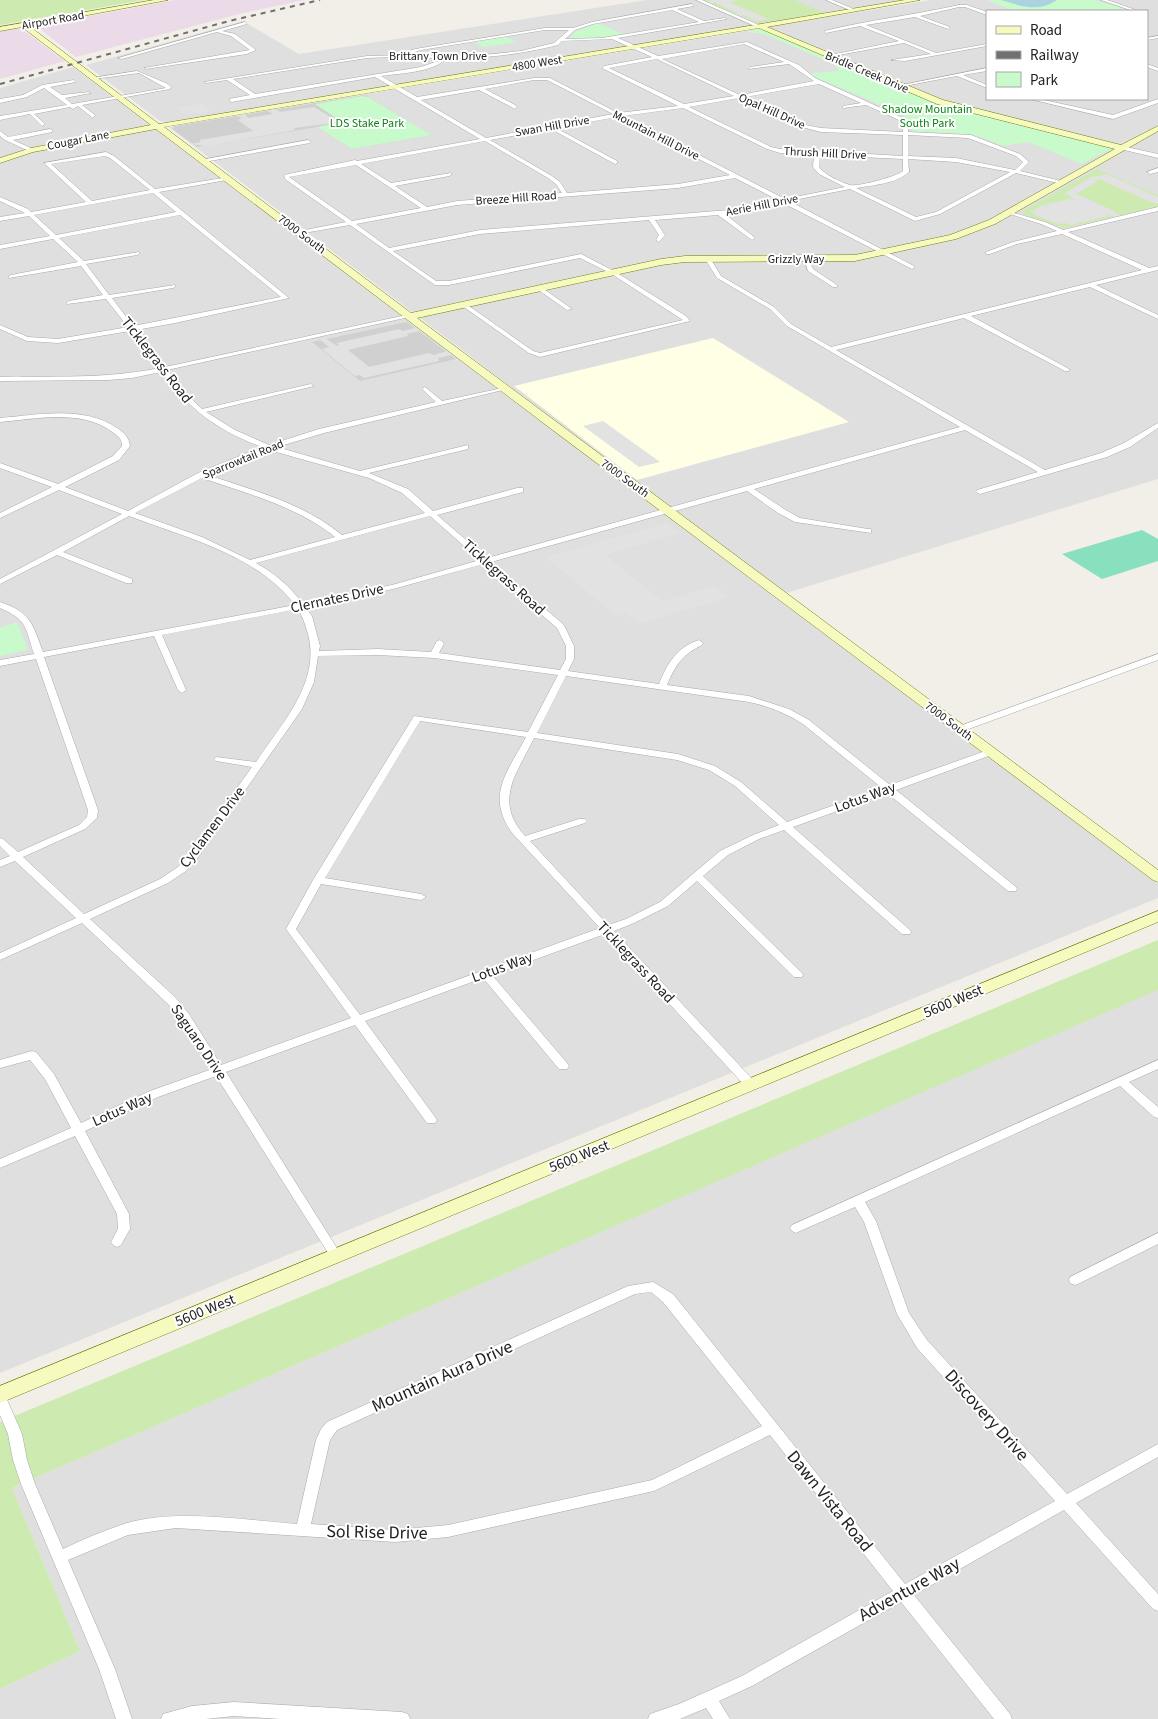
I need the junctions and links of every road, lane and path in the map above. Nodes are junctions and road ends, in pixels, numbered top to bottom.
1 (165, 0) edge
2 (698, 0) edge
3 (828, 0) edge
4 (917, 0) edge
5 (1103, 0) edge
6 (692, 5) dead end
7 (672, 8) junction
8 (854, 10) junction
9 (1134, 10) edge
10 (986, 14) edge
11 (915, 16) junction
12 (725, 19) dead end
13 (704, 22) junction
14 (245, 23) dead end
15 (859, 24) junction
16 (24, 25) junction
17 (759, 26) junction
18 (948, 28) dead end
19 (0, 29) edge
20 (574, 29) junction
21 (218, 31) junction
22 (826, 32) dead end
23 (612, 37) junction
24 (1158, 37) edge
25 (1148, 39) edge
26 (563, 40) junction
27 (904, 42) junction
28 (1158, 42) edge
29 (986, 45) edge
30 (634, 47) junction
31 (936, 54) junction
32 (408, 56) junction
33 (828, 56) junction
34 (445, 57) junction
35 (658, 58) junction
36 (893, 60) dead end
37 (790, 63) junction
38 (127, 64) dead end
39 (750, 68) dead end
40 (986, 69) edge
41 (1158, 70) edge
42 (142, 71) junction
43 (1148, 73) edge
44 (375, 75) junction
45 (957, 75) junction
46 (94, 78) junction
47 (229, 79) junction
48 (74, 81) dead end
49 (206, 82) dead end
50 (819, 82) junction
51 (44, 86) junction
52 (899, 86) junction
53 (395, 87) junction
54 (986, 87) edge
55 (480, 88) junction
56 (89, 93) dead end
57 (254, 96) junction
58 (739, 96) junction
59 (62, 97) junction
60 (121, 98) junction
61 (416, 99) junction
62 (3, 100) edge
63 (231, 100) dead end
64 (1037, 100) edge
65 (1158, 101) edge
66 (868, 103) junction
67 (11, 105) dead end
68 (80, 106) junction
69 (684, 106) junction
70 (73, 107) junction
71 (515, 107) dead end
72 (845, 107) dead end
73 (17, 110) dead end
74 (31, 114) junction
75 (23, 115) junction
76 (616, 115) junction
77 (93, 116) dead end
78 (0, 118) edge
79 (42, 124) dead end
80 (157, 126) junction
81 (551, 126) junction
82 (1158, 128) edge
83 (50, 131) dead end
84 (905, 133) junction
85 (3, 137) edge
86 (484, 139) junction
87 (308, 142) dead end
88 (1122, 148) junction
89 (31, 150) junction
90 (817, 154) junction
91 (1158, 156) edge
92 (906, 157) junction
93 (204, 160) junction
94 (0, 161) edge
95 (355, 162) junction
96 (615, 162) dead end
97 (1158, 170) edge
98 (1016, 171) junction
99 (1150, 172) dead end
100 (449, 174) dead end
101 (734, 176) junction
102 (227, 178) junction
103 (1062, 182) junction
104 (389, 185) junction
105 (850, 188) junction
106 (154, 191) junction
107 (565, 194) junction
108 (0, 199) edge
109 (785, 201) junction
110 (90, 202) junction
111 (425, 208) junction
112 (1158, 209) edge
113 (1010, 212) junction
114 (30, 213) junction
115 (181, 213) junction
116 (720, 213) junction
117 (651, 218) junction
118 (0, 219) edge
119 (350, 223) junction
120 (1061, 232) junction
121 (300, 233) junction
122 (55, 237) junction
123 (752, 238) dead end
124 (659, 240) dead end
125 (0, 247) edge
126 (387, 250) junction
127 (137, 252) dead end
128 (884, 252) junction
129 (988, 253) dead end
130 (708, 259) junction
131 (806, 259) junction
132 (82, 263) junction
133 (912, 267) dead end
134 (1158, 268) edge
135 (1147, 270) junction
136 (612, 272) junction
137 (11, 277) dead end
138 (1090, 284) junction
139 (173, 286) dead end
140 (835, 286) dead end
141 (539, 288) junction
142 (108, 297) junction
143 (69, 303) dead end
144 (464, 305) junction
145 (569, 308) dead end
146 (411, 316) junction
147 (965, 316) junction
148 (1158, 317) edge
149 (0, 327) edge
150 (132, 329) junction
151 (831, 349) junction
152 (163, 370) junction
153 (1067, 370) dead end
154 (0, 379) edge
155 (311, 386) dead end
156 (505, 388) junction
157 (424, 390) dead end
158 (442, 403) junction
159 (200, 411) junction
160 (0, 420) edge
161 (1158, 425) edge
162 (964, 428) junction
163 (268, 447) junction
164 (465, 447) dead end
165 (0, 465) edge
166 (362, 472) junction
167 (1044, 473) junction
168 (201, 475) junction
169 (58, 487) junction
170 (748, 488) junction
171 (520, 490) dead end
172 (980, 492) dead end
173 (670, 510) junction
174 (129, 513) junction
175 (432, 513) junction
176 (0, 516) edge
177 (868, 531) dead end
178 (340, 538) junction
179 (56, 552) junction
180 (487, 561) junction
181 (250, 562) junction
182 (129, 581) dead end
183 (0, 582) edge
184 (0, 605) edge
185 (300, 606) junction
186 (157, 633) junction
187 (440, 643) dead end
188 (699, 643) dead end
189 (315, 654) junction
190 (434, 655) junction
191 (40, 656) junction
192 (1158, 657) edge
193 (0, 663) edge
194 (563, 673) junction
195 (662, 687) junction
196 (182, 690) dead end
197 (960, 729) junction
198 (531, 735) junction
199 (991, 752) junction
200 (219, 759) dead end
201 (258, 765) junction
202 (888, 789) junction
203 (582, 821) dead end
204 (786, 825) junction
205 (523, 840) junction
206 (0, 841) edge
207 (17, 856) junction
208 (0, 864) edge
209 (698, 877) junction
210 (1158, 877) edge
211 (318, 880) junction
212 (1012, 889) dead end
213 (421, 897) dead end
214 (1158, 916) edge
215 (83, 919) junction
216 (606, 929) junction
217 (906, 932) dead end
218 (0, 958) edge
219 (486, 973) junction
220 (798, 975) dead end
221 (357, 1020) junction
222 (0, 1064) edge
223 (1158, 1064) edge
224 (563, 1066) dead end
225 (218, 1071) junction
226 (1121, 1081) junction
227 (751, 1085) junction
228 (1158, 1114) edge
229 (431, 1120) dead end
230 (77, 1128) junction
231 (0, 1164) edge
232 (857, 1200) junction
233 (796, 1228) dead end
234 (1158, 1238) edge
235 (117, 1242) dead end
236 (336, 1256) junction
237 (1075, 1280) dead end
238 (653, 1287) joint
239 (0, 1397) edge
240 (772, 1428) junction
241 (1158, 1450) edge
242 (1065, 1502) junction
243 (303, 1530) junction
244 (59, 1557) junction
245 (903, 1592) junction
246 (1158, 1604) edge
247 (710, 1699) junction
248 (293, 1715) edge
249 (124, 1719) edge
250 (169, 1719) edge
251 (402, 1719) edge
252 (656, 1719) edge
253 (722, 1719) edge
254 (1004, 1719) edge

1 - 16 street, Airport Road
2 - 17 street, Bridle Creek Drive
3 - 8 street
4 - 8 street, 4800 West
5 - 9 street
6 - 7 street, Brittany Town Drive
7 - 13 street
7 - 20 street, Brittany Town Drive
8 - 17 street, 4800 West
10 - 11 street
11 - 15 street
11 - 18 street
12 - 13 street
13 - 23 street
14 - 21 street
15 - 22 street
15 - 27 street
16 - 19 street, Airport Road
16 - 46 street, 7000 South
17 - 30 street, 4800 West
17 - 33 street, Bridle Creek Drive
20 - 26 street, Brittany Town Drive
20 - 32 street
21 - 38 street
21 - 42 street
23 - 26 street
23 - 30 street, Opal Hill Drive
24 - 25 street
25 - 28 street
26 - 34 street, Brittany Town Drive
27 - 31 street
27 - 33 street
29 - 31 street
30 - 35 street, Opal Hill Drive
30 - 53 street, 4800 West
31 - 36 street
32 - 34 street, Brittany Town Drive
32 - 47 street, Brittany Town Drive
33 - 52 street, Bridle Creek Drive
34 - 44 street
35 - 37 street
35 - 58 street, Opal Hill Drive
35 - 69 street, Thrush Hill Drive
37 - 39 street
37 - 50 street
40 - 45 street
41 - 43 street
42 - 46 street
42 - 60 street
44 - 53 street
44 - 57 street
45 - 52 street
45 - 54 street
46 - 60 street, 7000 South
47 - 49 street, Brittany Town Drive
47 - 57 street
48 - 51 street
50 - 58 street, Swan Hill Drive
50 - 66 street
51 - 59 street
51 - 62 street
52 - 88 street, Bridle Creek Drive
53 - 61 street
53 - 80 street, 4800 West
55 - 61 street, Mountain Hill Drive
55 - 71 street
55 - 76 street, Mountain Hill Drive
56 - 59 street
57 - 63 street
58 - 69 street, Swan Hill Drive
58 - 84 street, Opal Hill Drive
59 - 70 street
60 - 68 street
60 - 80 street, 7000 South
61 - 86 street
62 - 67 street
64 - 65 street
66 - 72 street
66 - 84 street
68 - 70 street
68 - 77 street
69 - 76 street, Swan Hill Drive
69 - 90 street, Thrush Hill Drive
70 - 74 street
73 - 75 street
74 - 75 street
74 - 79 street
75 - 78 street
76 - 81 street, Swan Hill Drive
76 - 101 street, Mountain Hill Drive
80 - 89 street, Cougar Lane
80 - 93 street, 7000 South
81 - 86 street, Swan Hill Drive
81 - 96 street
82 - 88 street, Grizzly Way
83 - 85 street
84 - 92 street, Aerie Hill Drive
84 - 98 street, Opal Hill Drive
85 - 89 street
86 - 95 street, Swan Hill Drive
86 - 107 street
87 - 93 street
88 - 91 street, Bridle Creek Drive
88 - 103 street, Grizzly Way
89 - 94 street, Cougar Lane
90 - 92 street, Thrush Hill Drive
90 - 105 street
92 - 98 street, Thrush Hill Drive
92 - 105 street, Aerie Hill Drive
93 - 102 street, 7000 South
95 - 104 street
95 - 119 street, Swan Hill Drive
97 - 99 street
98 - 103 street, Thrush Hill Drive
98 - 105 street
100 - 104 street
101 - 107 street, Breeze Hill Road
101 - 109 street, Mountain Hill Drive
102 - 106 street
102 - 121 street, 7000 South
103 - 113 street, Grizzly Way
104 - 111 street
105 - 109 street, Aerie Hill Drive
106 - 110 street
106 - 110 street
106 - 115 street
107 - 111 street, Breeze Hill Road
108 - 114 street, Ticklegrass Road
109 - 116 street, Aerie Hill Drive
109 - 128 street, Mountain Hill Drive
110 - 114 street
111 - 119 street, Breeze Hill Road
112 - 120 street
113 - 120 street
113 - 128 street, Grizzly Way
114 - 118 street
114 - 122 street, Ticklegrass Road
115 - 122 street
115 - 150 street
116 - 117 street, Aerie Hill Drive
116 - 123 street
117 - 124 street
117 - 126 street, Aerie Hill Drive
119 - 121 street, Breeze Hill Road
119 - 126 street
120 - 129 street
120 - 135 street
121 - 146 street, 7000 South
122 - 125 street
122 - 132 street, Ticklegrass Road
126 - 136 street
127 - 132 street
128 - 131 street, Grizzly Way
128 - 133 street, Mountain Hill Drive
130 - 131 street, Grizzly Way
130 - 136 street, Grizzly Way
130 - 151 street
131 - 140 street
132 - 137 street
132 - 142 street, Ticklegrass Road
134 - 135 street
135 - 138 street
136 - 141 street, Grizzly Way
136 - 144 street
138 - 147 street
138 - 148 street
139 - 142 street
141 - 144 street, Grizzly Way
141 - 145 street
142 - 143 street
142 - 150 street, Ticklegrass Road
144 - 146 street, Grizzly Way
146 - 152 street
146 - 156 street, 7000 South
147 - 151 street
147 - 153 street
149 - 150 street
150 - 152 street, Ticklegrass Road
151 - 162 street
152 - 154 street
152 - 159 street, Ticklegrass Road
155 - 159 street
156 - 158 street, Sparrowtail Road
156 - 173 street, 7000 South
157 - 158 street
158 - 163 street, Sparrowtail Road
159 - 163 street, Ticklegrass Road
160 - 169 street
161 - 167 street
162 - 167 street
162 - 170 street, Clernates Drive
163 - 166 street, Ticklegrass Road
163 - 168 street, Sparrowtail Road
164 - 166 street
165 - 169 street, Cyclamen Drive
166 - 175 street, Ticklegrass Road
167 - 172 street
168 - 174 street, Sparrowtail Road
168 - 178 street
169 - 174 street, Cyclamen Drive
169 - 176 street
170 - 173 street, Clernates Drive
170 - 177 street
171 - 175 street
173 - 180 street, Clernates Drive
173 - 197 street, 7000 South
174 - 179 street, Sparrowtail Road
174 - 181 street, Cyclamen Drive
175 - 178 street
175 - 180 street, Ticklegrass Road
178 - 181 street
179 - 182 street
179 - 183 street, Sparrowtail Road
180 - 185 street, Clernates Drive
180 - 194 street, Ticklegrass Road
181 - 185 street, Cyclamen Drive
184 - 191 street
185 - 186 street, Clernates Drive
185 - 189 street, Cyclamen Drive
186 - 191 street, Clernates Drive
186 - 196 street
187 - 190 street
188 - 195 street
189 - 190 street
189 - 201 street, Cyclamen Drive
190 - 194 street
191 - 193 street, Clernates Drive
191 - 207 street
192 - 197 street
194 - 195 street
194 - 198 street, Ticklegrass Road
195 - 202 street
197 - 199 street, 7000 South
198 - 204 street
198 - 205 street, Ticklegrass Road
198 - 211 street
199 - 202 street, Lotus Way
199 - 210 street, 7000 South
200 - 201 street
201 - 215 street, Cyclamen Drive
202 - 204 street, Lotus Way
202 - 212 street
203 - 205 street
204 - 209 street, Lotus Way
204 - 217 street
205 - 216 street, Ticklegrass Road
206 - 207 street, Saguaro Drive
207 - 208 street
207 - 215 street, Saguaro Drive
209 - 216 street, Lotus Way
209 - 220 street
211 - 213 street
211 - 221 street
214 - 227 street, 5600 West
215 - 218 street, Cyclamen Drive
215 - 225 street, Saguaro Drive
216 - 219 street, Lotus Way
216 - 227 street, Ticklegrass Road
219 - 221 street, Lotus Way
219 - 224 street
221 - 225 street, Lotus Way
221 - 229 street
222 - 230 street
223 - 226 street
225 - 230 street, Lotus Way
225 - 236 street, Saguaro Drive
226 - 228 street
226 - 232 street
227 - 236 street, 5600 West
230 - 231 street, Lotus Way
230 - 235 street
232 - 233 street
232 - 242 street, Discovery Drive
234 - 237 street
236 - 239 street, 5600 West
238 - 240 street, Dawn Vista Road
238 - 243 street, Mountain Aura Drive
239 - 244 street
240 - 243 street, Sol Rise Drive
240 - 245 street, Dawn Vista Road
241 - 242 street, Adventure Way
242 - 245 street, Adventure Way
242 - 246 street, Discovery Drive
243 - 244 street, Sol Rise Drive
244 - 249 street
245 - 247 street, Adventure Way
245 - 254 street, Dawn Vista Road
247 - 252 street, Adventure Way
247 - 253 street
248 - 250 street
248 - 251 street

